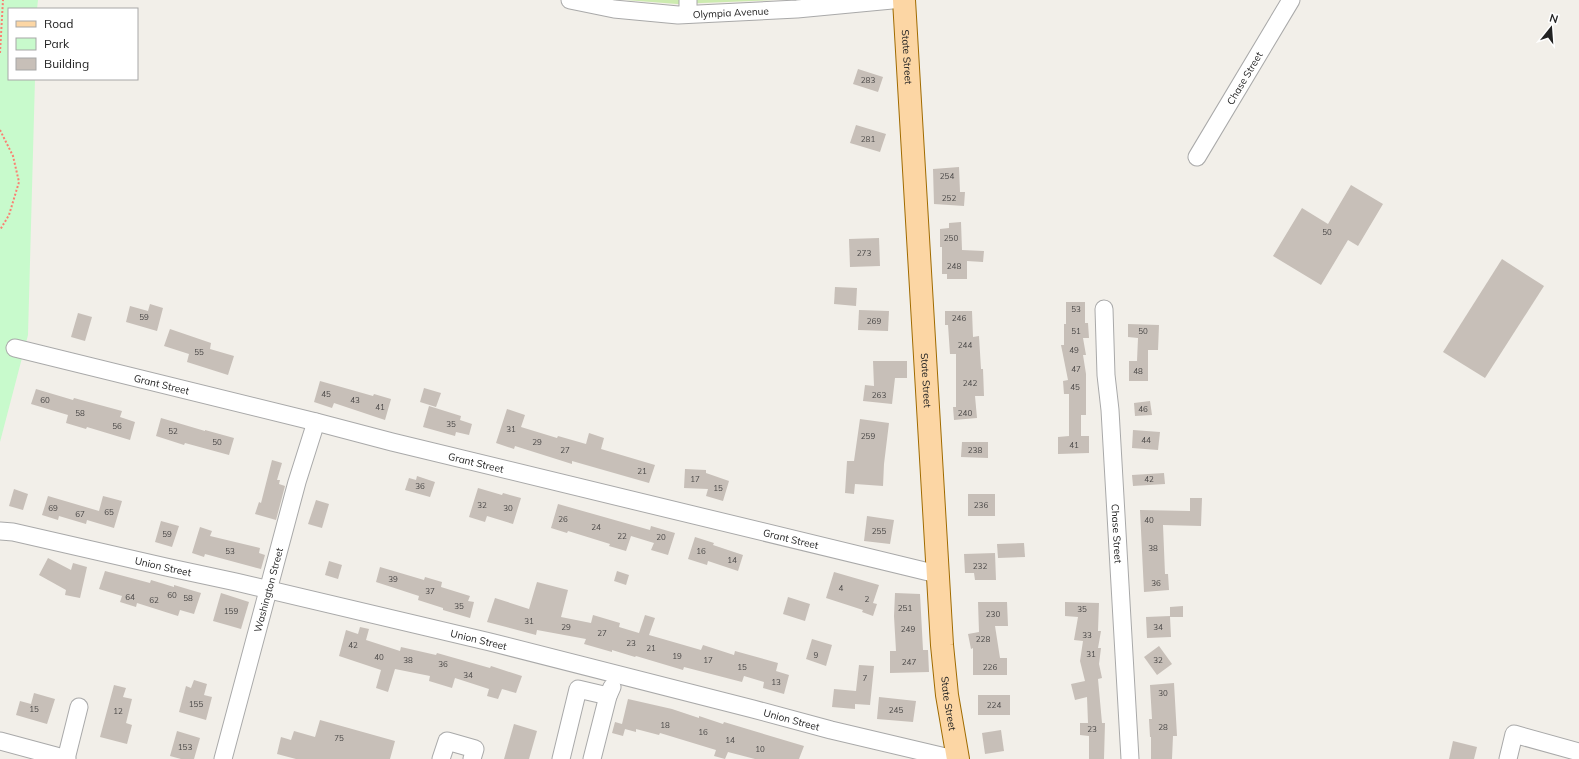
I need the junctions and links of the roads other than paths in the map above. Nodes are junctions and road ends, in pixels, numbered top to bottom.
1 (570, 0) edge
2 (892, 0) edge
3 (904, 0) edge
4 (1291, 0) edge
5 (781, 5) edge
6 (688, 7) edge
7 (1197, 157) dead end
8 (1104, 309) dead end
9 (15, 348) dead end
10 (316, 422) junction
11 (0, 531) edge
12 (938, 574) junction
13 (269, 590) junction
14 (617, 674) junction
15 (608, 696) junction
16 (79, 707) dead end
17 (0, 741) edge
18 (1579, 752) edge
19 (66, 759) edge
20 (223, 759) edge
21 (441, 759) edge
22 (472, 759) edge
23 (561, 759) edge
24 (592, 759) edge
25 (954, 759) edge
26 (958, 759) edge
27 (1130, 759) edge
28 (1508, 759) edge

1 - 6 street, Olympia Avenue
2 - 5 street, Olympia Avenue
3 - 12 main road, State Street
4 - 7 street, Chase Street
5 - 6 street, Olympia Avenue
8 - 27 street, Chase Street
9 - 10 street, Grant Street
10 - 12 street, Grant Street
10 - 13 street, Washington Street
11 - 13 street, Union Street
12 - 26 main road, State Street
13 - 14 street, Union Street
13 - 20 street, Washington Street
14 - 15 street
14 - 25 street, Union Street
15 - 23 street
15 - 24 street
16 - 19 street
17 - 19 street
18 - 28 street
21 - 22 street

